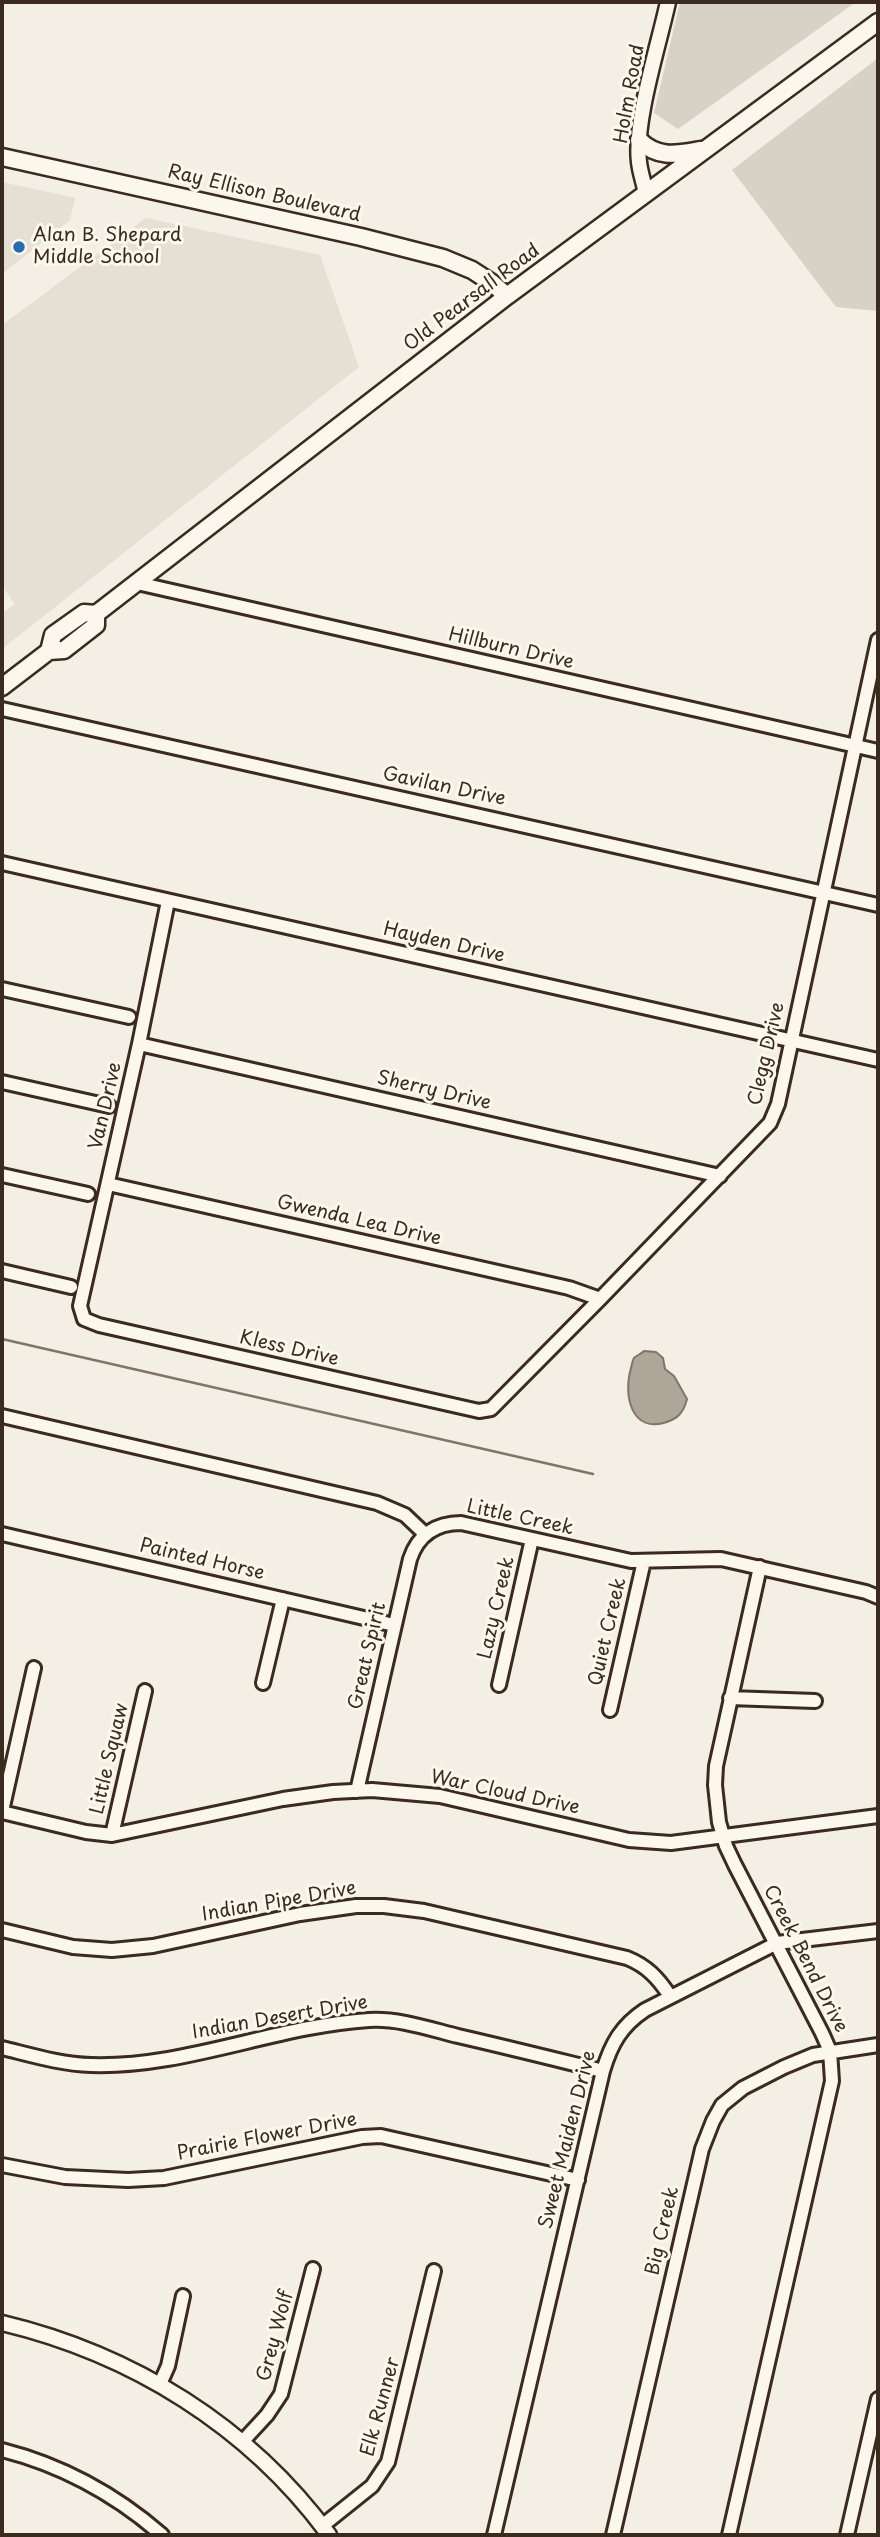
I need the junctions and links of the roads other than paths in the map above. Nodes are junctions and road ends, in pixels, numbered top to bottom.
1 (668, 2) edge
2 (878, 22) edge
3 (639, 140) junction
4 (707, 149) junction
5 (2, 157) edge
6 (646, 194) junction
7 (507, 296) junction
8 (136, 583) junction
9 (878, 640) edge
10 (2, 687) edge
11 (2, 709) edge
12 (856, 746) junction
13 (878, 751) edge
14 (2, 863) edge
15 (822, 893) junction
16 (168, 901) junction
17 (878, 905) edge
18 (2, 989) edge
19 (129, 1017) dead end
20 (790, 1040) junction
21 (139, 1044) junction
22 (878, 1060) edge
23 (2, 1083) edge
24 (108, 1106) dead end
25 (2, 1175) edge
26 (720, 1176) junction
27 (108, 1184) junction
28 (88, 1194) dead end
29 (2, 1271) edge
30 (71, 1287) dead end
31 (600, 1299) junction
32 (85, 1319) joint
33 (487, 1410) joint
34 (2, 1416) edge
35 (2, 1534) edge
36 (425, 1534) junction
37 (532, 1539) junction
38 (644, 1562) junction
39 (760, 1567) junction
40 (878, 1597) edge
41 (283, 1599) junction
42 (394, 1625) junction
43 (34, 1668) dead end
44 (263, 1683) dead end
45 (499, 1685) dead end
46 (145, 1691) dead end
47 (730, 1698) junction
48 (815, 1701) dead end
49 (610, 1710) dead end
50 (357, 1791) junction
51 (2, 1811) edge
52 (878, 1816) edge
53 (112, 1835) junction
54 (723, 1836) junction
55 (2, 1930) edge
56 (878, 1931) edge
57 (777, 1943) junction
58 (670, 1996) junction
59 (878, 2045) edge
60 (2, 2048) edge
61 (830, 2051) junction
62 (603, 2070) junction
63 (2, 2165) edge
64 (578, 2180) junction
65 (313, 2269) dead end
66 (434, 2272) dead end
67 (183, 2296) dead end
68 (2, 2323) edge
69 (160, 2384) junction
70 (878, 2399) edge
71 (243, 2441) junction
72 (2, 2449) edge
73 (325, 2530) edge
74 (162, 2535) edge
75 (494, 2535) edge
76 (612, 2535) edge
77 (729, 2535) edge
78 (846, 2535) edge

1 - 3 street, Holm Road
2 - 4 main road, Old Pearsall Road
3 - 4 main road
3 - 6 street, Holm Road
4 - 6 main road, Old Pearsall Road
5 - 7 main road, Ray Ellison Boulevard
6 - 7 main road, Old Pearsall Road
7 - 8 main road, Old Pearsall Road
8 - 10 main road, Old Pearsall Road
8 - 12 street, Hillburn Drive
9 - 12 street, Clegg Drive
11 - 15 street, Gavilan Drive
12 - 13 street, Hillburn Drive
12 - 15 street, Clegg Drive
14 - 16 street, Hayden Drive
15 - 17 street, Gavilan Drive
15 - 20 street, Clegg Drive
16 - 20 street, Hayden Drive
16 - 21 street, Van Drive
18 - 19 street
20 - 22 street, Hayden Drive
20 - 26 street, Clegg Drive
21 - 26 street, Sherry Drive
21 - 27 street, Van Drive
23 - 24 street
25 - 28 street
26 - 31 street, Clegg Drive
27 - 31 street, Gwenda Lea Drive
27 - 32 street, Van Drive
29 - 30 street
31 - 33 street, Clegg Drive
32 - 33 street, Kless Drive
34 - 36 street
35 - 41 street, Painted Horse
36 - 37 street, Little Creek
36 - 42 street, Great Spirit
37 - 38 street, Little Creek
37 - 45 street, Lazy Creek
38 - 39 street, Little Creek
38 - 49 street, Quiet Creek
39 - 40 street, Little Creek
39 - 47 street, Creek Bend Drive
41 - 42 street, Painted Horse
41 - 44 street
42 - 50 street, Great Spirit
43 - 51 street
46 - 53 street, Little Squaw
47 - 48 street
47 - 54 street, Creek Bend Drive
50 - 53 street, War Cloud Drive
50 - 54 street, War Cloud Drive
51 - 53 street, War Cloud Drive
52 - 54 street, War Cloud Drive
54 - 57 street, Creek Bend Drive
55 - 58 street, Indian Pipe Drive
56 - 57 street, Sweet Maiden Drive
57 - 58 street, Sweet Maiden Drive
57 - 61 street, Creek Bend Drive
58 - 62 street, Sweet Maiden Drive
59 - 61 street, Big Creek
60 - 62 street, Indian Desert Drive
61 - 76 street, Big Creek
61 - 77 street, Creek Bend Drive
62 - 64 street, Sweet Maiden Drive
63 - 64 street, Prairie Flower Drive
64 - 75 street, Sweet Maiden Drive
65 - 71 street, Grey Wolf
66 - 73 street, Elk Runner
67 - 69 street
68 - 69 street
69 - 71 street
70 - 78 street
71 - 73 street
72 - 74 street

